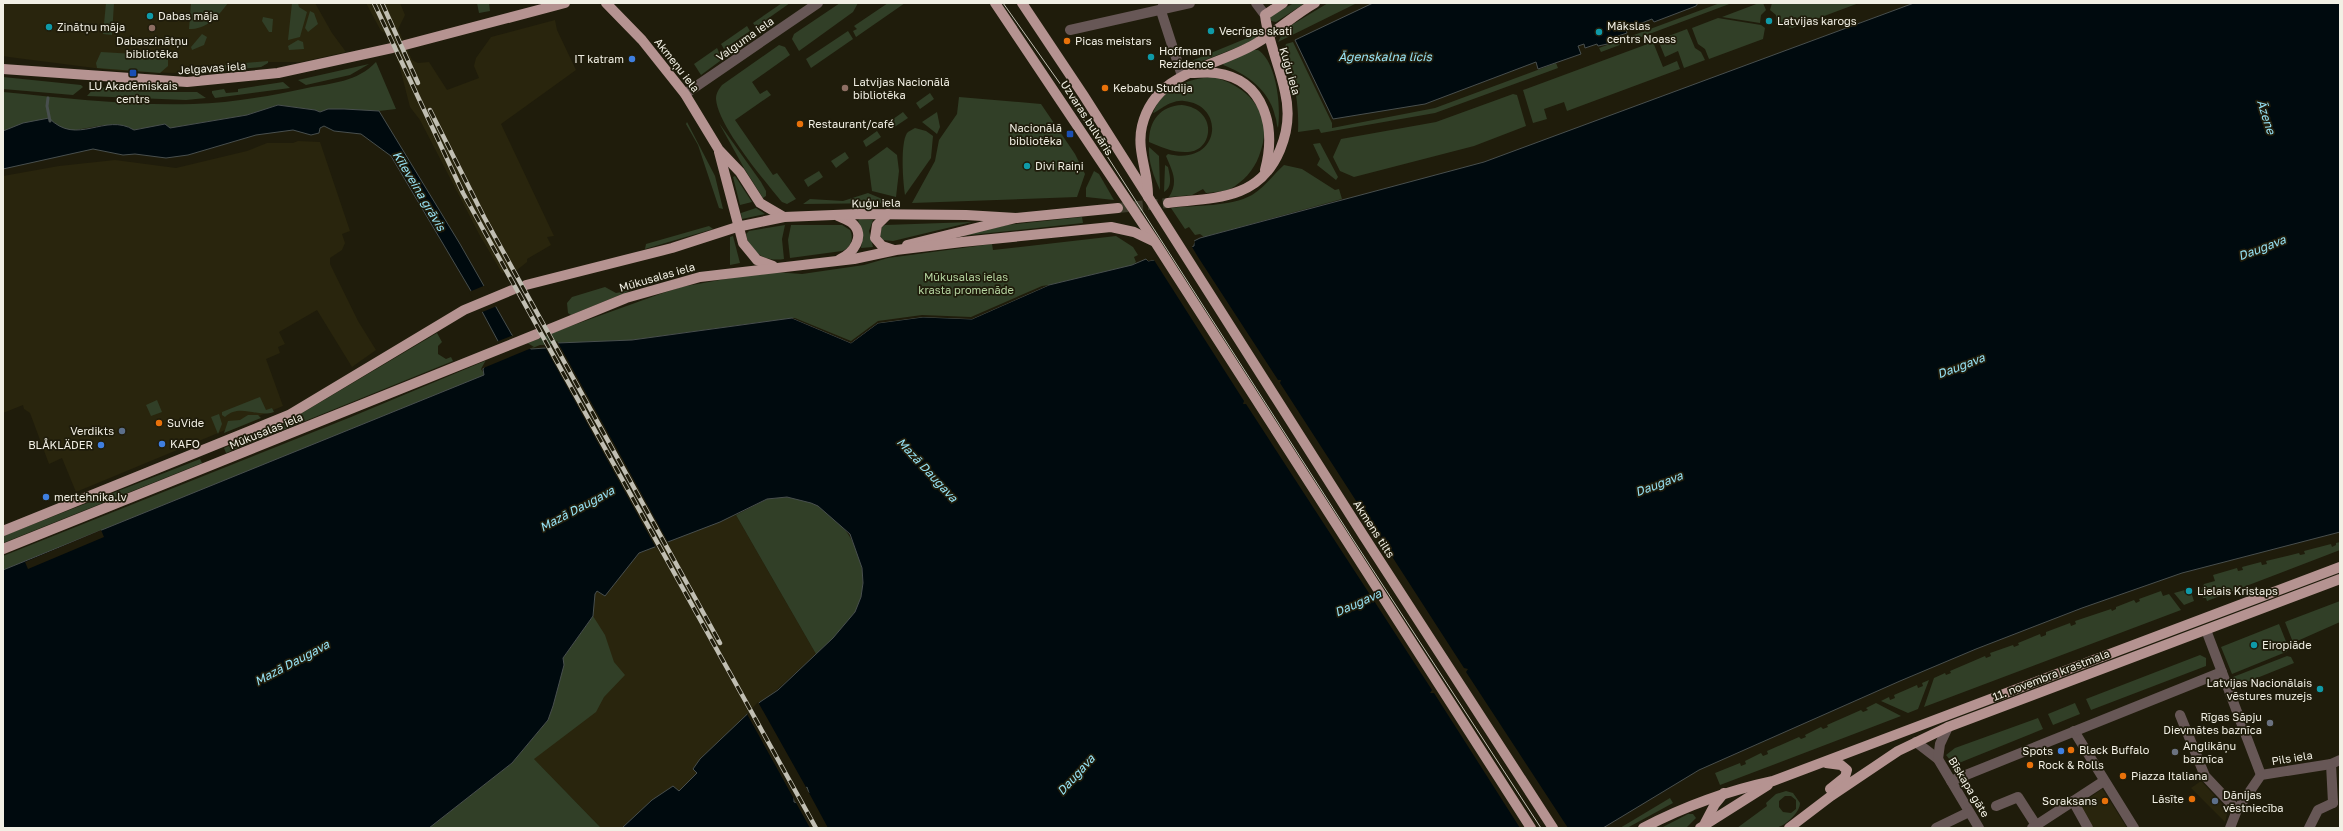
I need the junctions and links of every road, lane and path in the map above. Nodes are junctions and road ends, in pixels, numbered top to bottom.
1 (565, 3) edge
2 (606, 3) edge
3 (818, 3) edge
4 (995, 3) edge
5 (1022, 3) edge
6 (1190, 3) edge
7 (1256, 3) edge
8 (1283, 3) edge
9 (1315, 3) edge
10 (1162, 7) edge
11 (1265, 15) junction
12 (1070, 30) dead end
13 (1268, 34) junction
14 (405, 45) dead end
15 (392, 48) dead end
16 (3, 63) edge
17 (3, 69) edge
18 (32, 70) junction
19 (1186, 74) junction
20 (685, 94) junction
21 (719, 150) junction
22 (1263, 175) junction
23 (1148, 197) junction
24 (1168, 203) tunnel mouth
25 (1118, 208) tunnel mouth
26 (888, 214) junction
27 (837, 216) junction
28 (784, 217) junction
29 (1016, 218) junction
30 (737, 227) junction
31 (1176, 242) joint
32 (1156, 245) junction
33 (896, 250) junction
34 (836, 261) junction
35 (776, 267) junction
36 (526, 285) dead end
37 (512, 290) dead end
38 (550, 329) dead end
39 (537, 334) dead end
40 (3, 531) edge
41 (3, 549) edge
42 (2340, 567) edge
43 (2340, 579) edge
44 (2206, 630) junction
45 (2222, 672) junction
46 (2180, 715) dead end
47 (1948, 727) junction
48 (2074, 731) junction
49 (1916, 742) junction
50 (1938, 758) junction
51 (2335, 762) edge
52 (1821, 763) junction
53 (2261, 775) junction
54 (1951, 781) junction
55 (2104, 781) junction
56 (1773, 782) junction
57 (1724, 793) junction
58 (2073, 801) junction
59 (2337, 805) edge
60 (1996, 806) dead end
61 (2238, 810) junction
62 (1969, 812) junction
63 (1801, 819) junction
64 (1706, 827) edge
65 (2034, 827) edge
66 (1531, 828) edge
67 (1553, 828) edge
68 (1643, 828) edge
69 (1790, 828) edge
70 (1936, 828) edge
71 (1979, 828) edge
72 (2088, 828) edge
73 (2134, 828) edge
74 (2230, 828) edge
75 (2309, 828) edge

1 - 14 main road
2 - 20 main road, Akmeņu iela
3 - 20 street, Valguma iela
4 - 32 main road, Uzvaras bulvāris
5 - 23 main road, Uzvaras bulvāris
6 - 10 street
7 - 11 street, Kuģu iela
8 - 11 main road
9 - 13 main road
10 - 12 street
10 - 19 street
11 - 13 main road, Kuģu iela
13 - 19 main road
13 - 22 main road, Kuģu iela
15 - 18 main road, Jelgavas iela
16 - 18 main road, Jelgavas iela
17 - 18 main road, Jelgavas iela
19 - 22 main road
19 - 23 main road
20 - 21 main road, Akmeņu iela
21 - 28 main road, Akmeņu iela
21 - 30 main road, Akmeņu iela
22 - 24 main road, Kuģu iela
23 - 31 main road, Uzvaras bulvāris
25 - 29 main road, Kuģu iela
26 - 27 main road, Kuģu iela
26 - 29 main road, Kuģu iela
26 - 33 main road
27 - 28 main road, Kuģu iela
27 - 34 main road
28 - 30 main road, Kuģu iela
29 - 33 main road, Kuģu iela
30 - 35 main road, Akmeņu iela
30 - 36 main road
31 - 67 main road, Akmens tilts
32 - 33 main road, Kuģu iela
32 - 66 main road
33 - 34 main road, Kuģu iela
34 - 35 main road, Kuģu iela
35 - 38 main road, Mūkusalas iela
37 - 40 main road, Mūkusalas iela
39 - 41 main road, Mūkusalas iela
42 - 52 main road, 11. novembra krastmala
43 - 44 main road, 11. novembra krastmala
44 - 45 street
44 - 47 main road, 11. novembra krastmala
45 - 48 street
45 - 53 street
46 - 61 street
47 - 49 main road, 11. novembra krastmala
47 - 50 street, Bīskapa gāte
48 - 54 street
48 - 55 street
49 - 50 street, Bīskapa gāte
49 - 63 main road, 11. novembra krastmala
50 - 54 street, Bīskapa gāte
51 - 53 street, Pils iela
51 - 59 street
52 - 56 main road, 11. novembra krastmala
52 - 63 main road
53 - 61 street, Pils iela
54 - 62 street, Bīskapa gāte
55 - 58 street
55 - 73 street
56 - 57 main road, 11. novembra krastmala
56 - 64 main road, 11. novembra krastmala
57 - 64 main road
57 - 68 main road, 11. novembra krastmala
58 - 65 street
58 - 72 street
59 - 75 street
60 - 65 street
61 - 74 street, Pils iela
62 - 70 street
62 - 71 street, Bīskapa gāte
63 - 69 main road, 11. novembra krastmala

